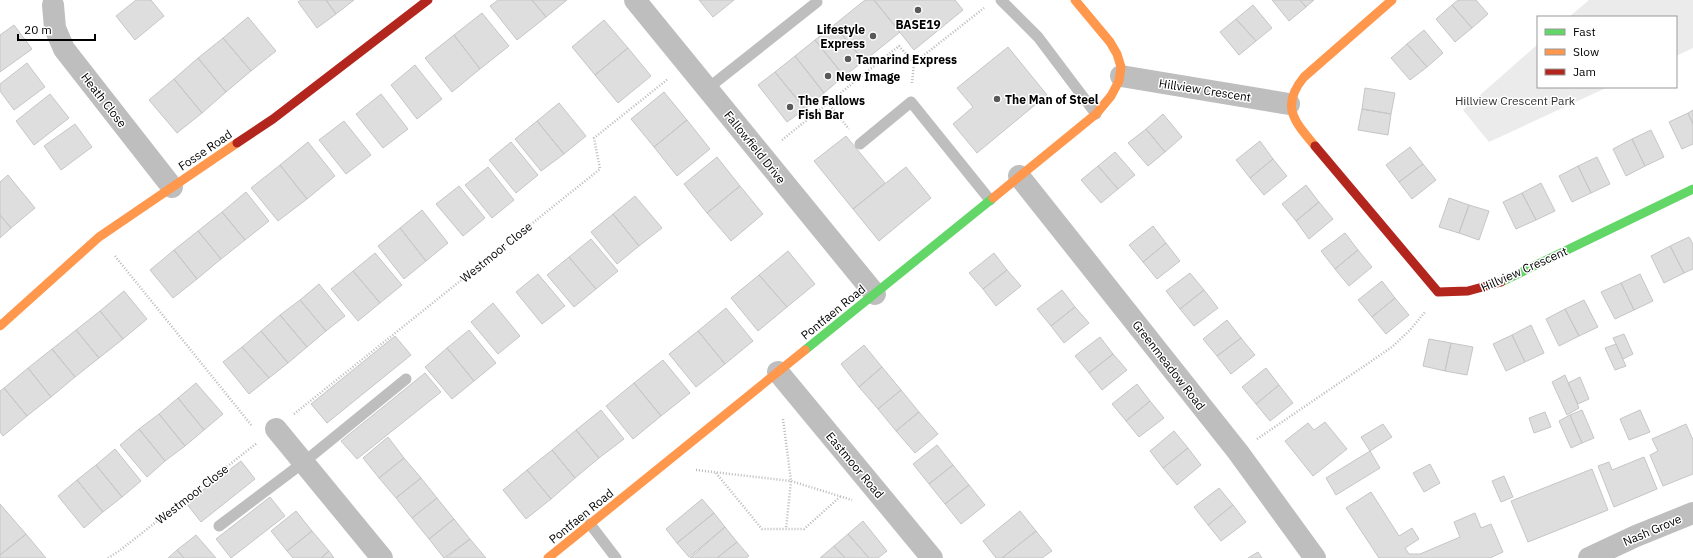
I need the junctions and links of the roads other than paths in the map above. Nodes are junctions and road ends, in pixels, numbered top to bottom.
1 (428, 0) edge
2 (636, 0) edge
3 (1001, 0) edge
4 (1075, 0) edge
5 (1392, 0) edge
6 (817, 2) dead end
7 (53, 5) dead end
8 (1120, 76) junction
9 (707, 90) junction
10 (1289, 104) junction
11 (1096, 114) junction
12 (860, 144) road end
13 (1019, 176) junction
14 (172, 186) junction
15 (1693, 189) edge
16 (990, 200) junction
17 (875, 294) junction
18 (0, 326) edge
19 (778, 372) junction
20 (406, 379) dead end
21 (269, 434) road end
22 (304, 462) junction
23 (1693, 513) edge
24 (590, 524) junction
25 (219, 526) dead end
26 (382, 558) edge
27 (548, 558) edge
28 (616, 558) edge
29 (932, 558) edge
30 (1315, 558) edge
31 (1589, 558) edge

1 - 14 street, Fosse Road
2 - 9 street, Fallowfield Drive
3 - 11 lane
4 - 8 street
5 - 10 street
6 - 9 lane
7 - 14 street, Heath Close
8 - 10 street, Hillview Crescent
8 - 11 street, Pontfaen Road
9 - 17 street, Fallowfield Drive
10 - 15 street, Hillview Crescent
11 - 13 street, Pontfaen Road
12 - 16 lane
13 - 16 street, Pontfaen Road
13 - 30 street, Greenmeadow Road
14 - 18 street, Fosse Road
16 - 17 street, Pontfaen Road
17 - 19 street, Pontfaen Road
19 - 24 street, Pontfaen Road
19 - 29 street, Eastmoor Road
20 - 22 lane
21 - 22 street
22 - 25 lane
22 - 26 street
23 - 31 street, Nash Grove
24 - 27 street, Pontfaen Road
24 - 28 lane

